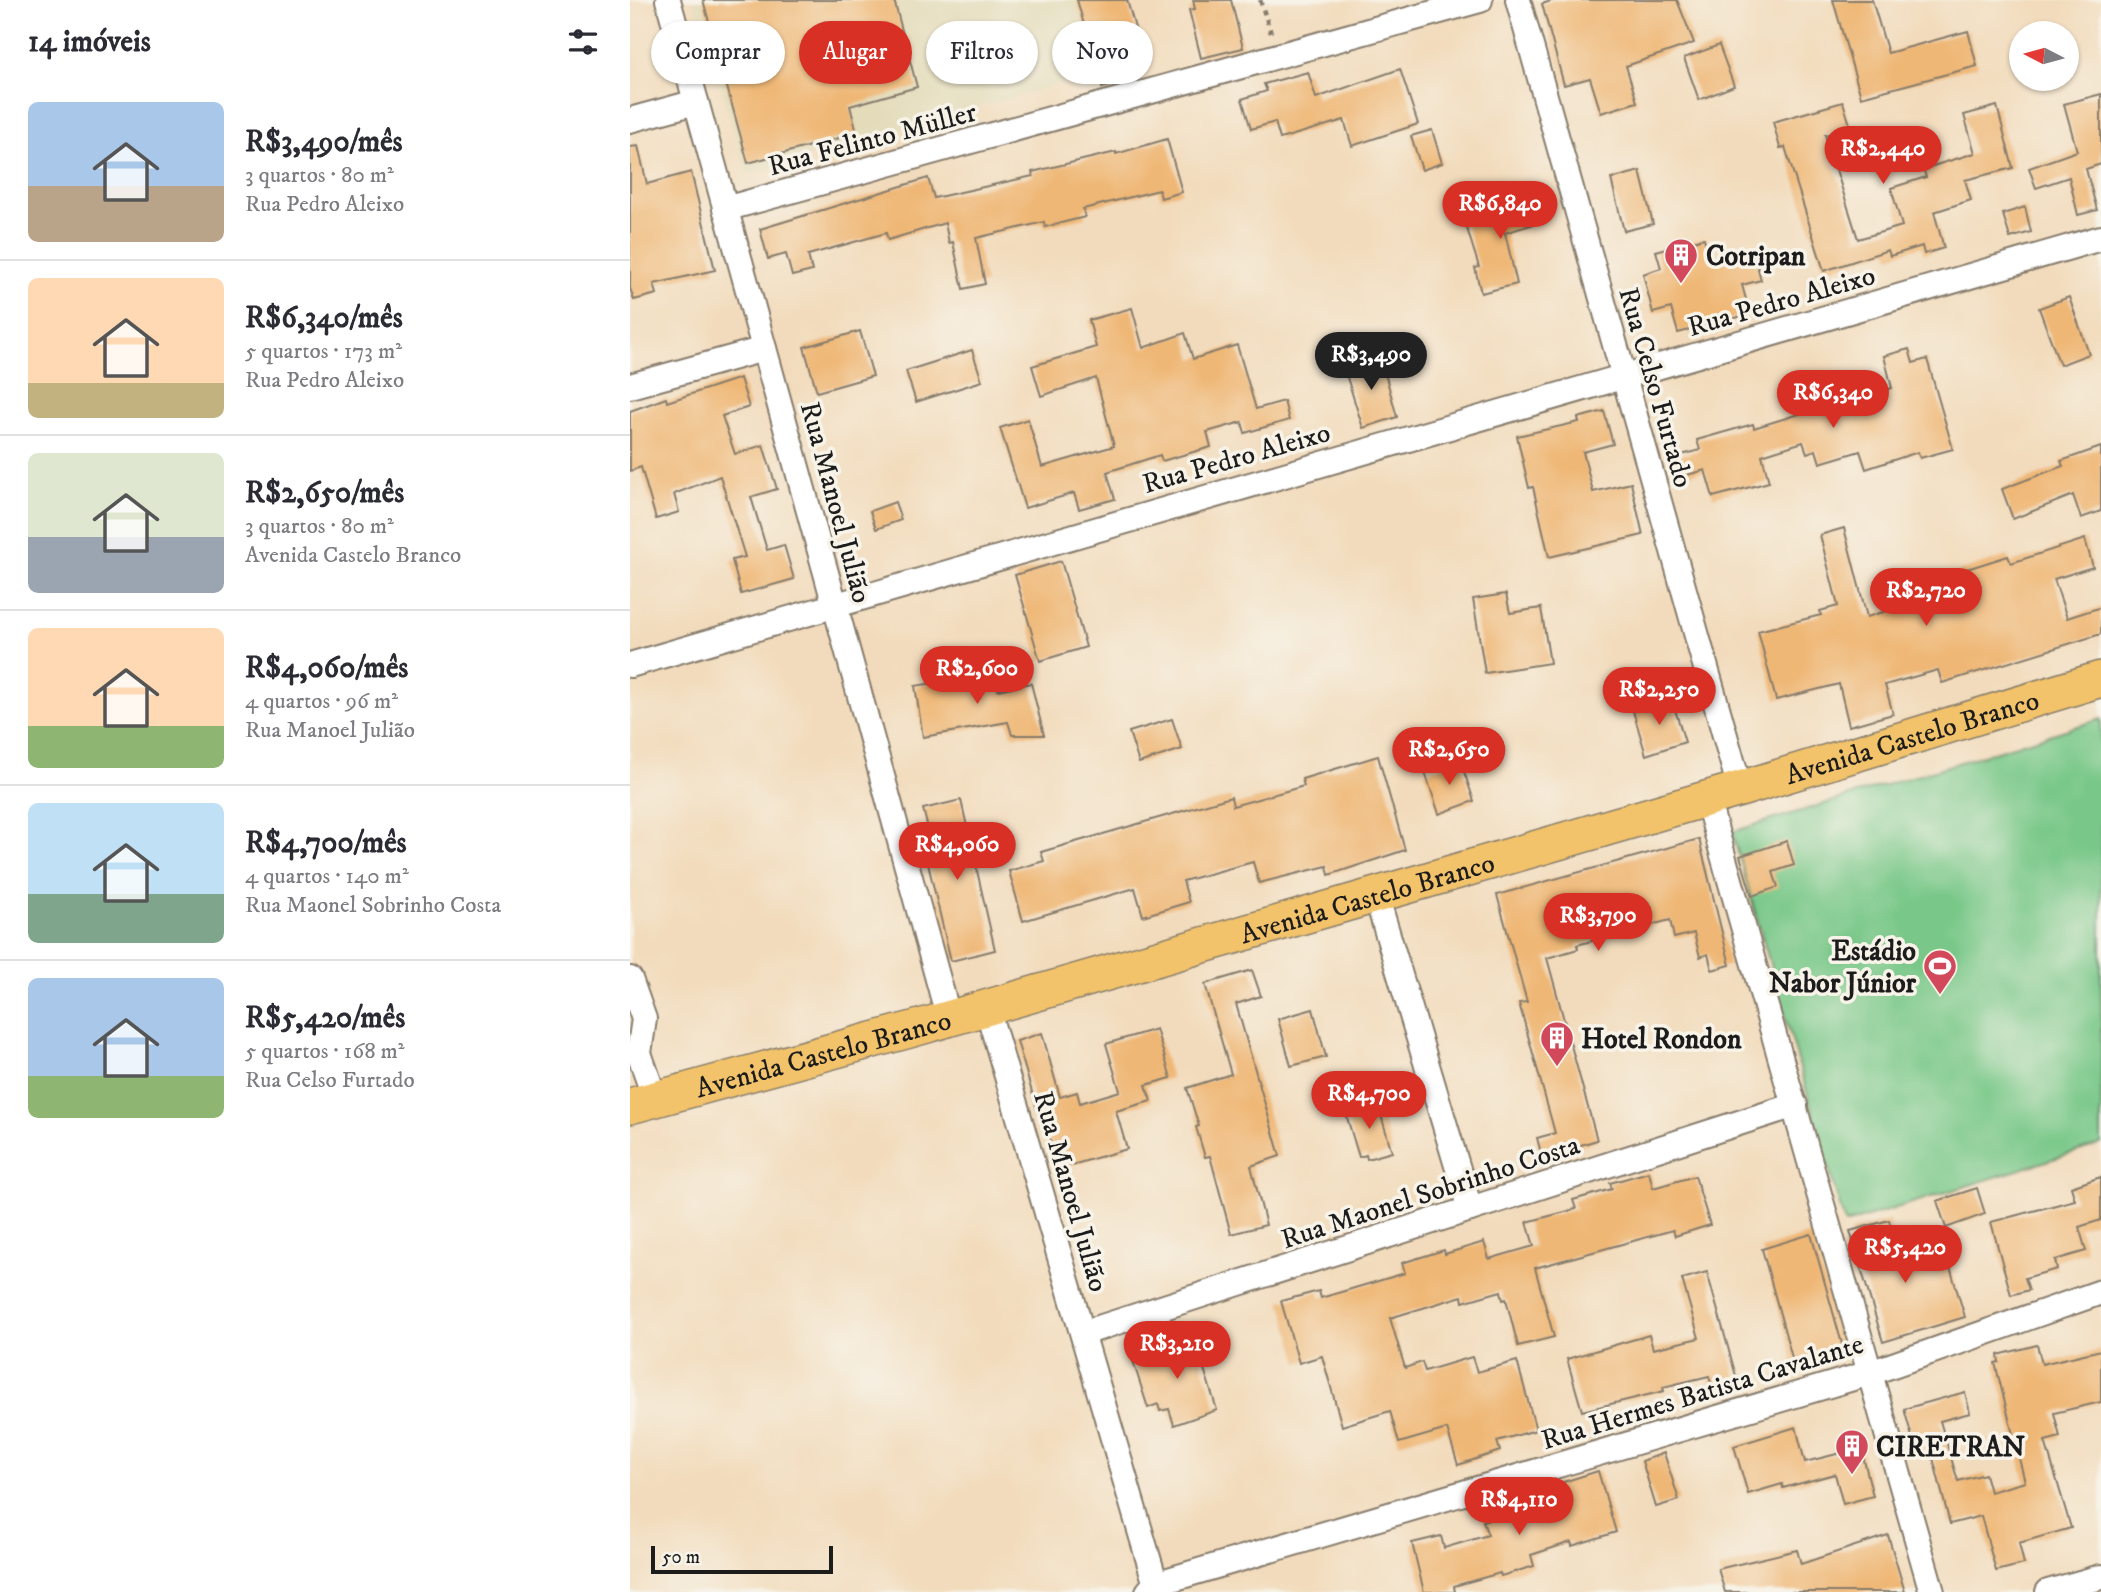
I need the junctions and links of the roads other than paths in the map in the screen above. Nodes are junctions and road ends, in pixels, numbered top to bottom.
1 (668, 0) edge
2 (1479, 0) edge
3 (1518, 0) edge
4 (696, 102) junction
5 (630, 120) edge
6 (725, 209) junction
7 (2101, 238) edge
8 (764, 349) junction
9 (1623, 377) junction
10 (630, 386) edge
11 (834, 604) junction
12 (630, 665) edge
13 (2101, 679) edge
14 (1740, 789) junction
15 (1707, 799) junction
16 (1376, 895) junction
17 (630, 979) edge
18 (987, 1008) junction
19 (949, 1019) junction
20 (643, 1103) edge
21 (1795, 1105) junction
22 (1470, 1209) junction
23 (2101, 1292) edge
24 (1083, 1334) junction
25 (1870, 1373) junction
26 (2101, 1577) edge
27 (1154, 1589) edge
28 (1932, 1592) edge
29 (2048, 1592) edge

1 - 4 street, Rua Manoel Julião
2 - 6 street, Rua Felinto Müller
3 - 9 street, Rua Celso Furtado
4 - 5 street
4 - 6 street, Rua Manoel Julião
6 - 8 street, Rua Manoel Julião
7 - 9 street, Rua Pedro Aleixo
8 - 10 street
8 - 11 street, Rua Manoel Julião
9 - 11 street, Rua Pedro Aleixo
9 - 14 street, Rua Celso Furtado
11 - 12 street, Rua Pedro Aleixo
11 - 19 street, Rua Manoel Julião
13 - 14 highway, Avenida Castelo Branco
14 - 15 highway, Avenida Castelo Branco
15 - 16 highway, Avenida Castelo Branco
15 - 21 street
16 - 18 highway, Avenida Castelo Branco
16 - 22 street
17 - 20 street
18 - 19 highway, Avenida Castelo Branco
18 - 24 street, Rua Manoel Julião
19 - 20 highway, Avenida Castelo Branco
21 - 22 street, Rua Maonel Sobrinho Costa
21 - 25 street
22 - 24 street, Rua Maonel Sobrinho Costa
23 - 25 street, Rua Hermes Batista Cavalante
24 - 27 street, Rua Manoel Julião
25 - 27 street, Rua Hermes Batista Cavalante
25 - 28 street
26 - 29 street

